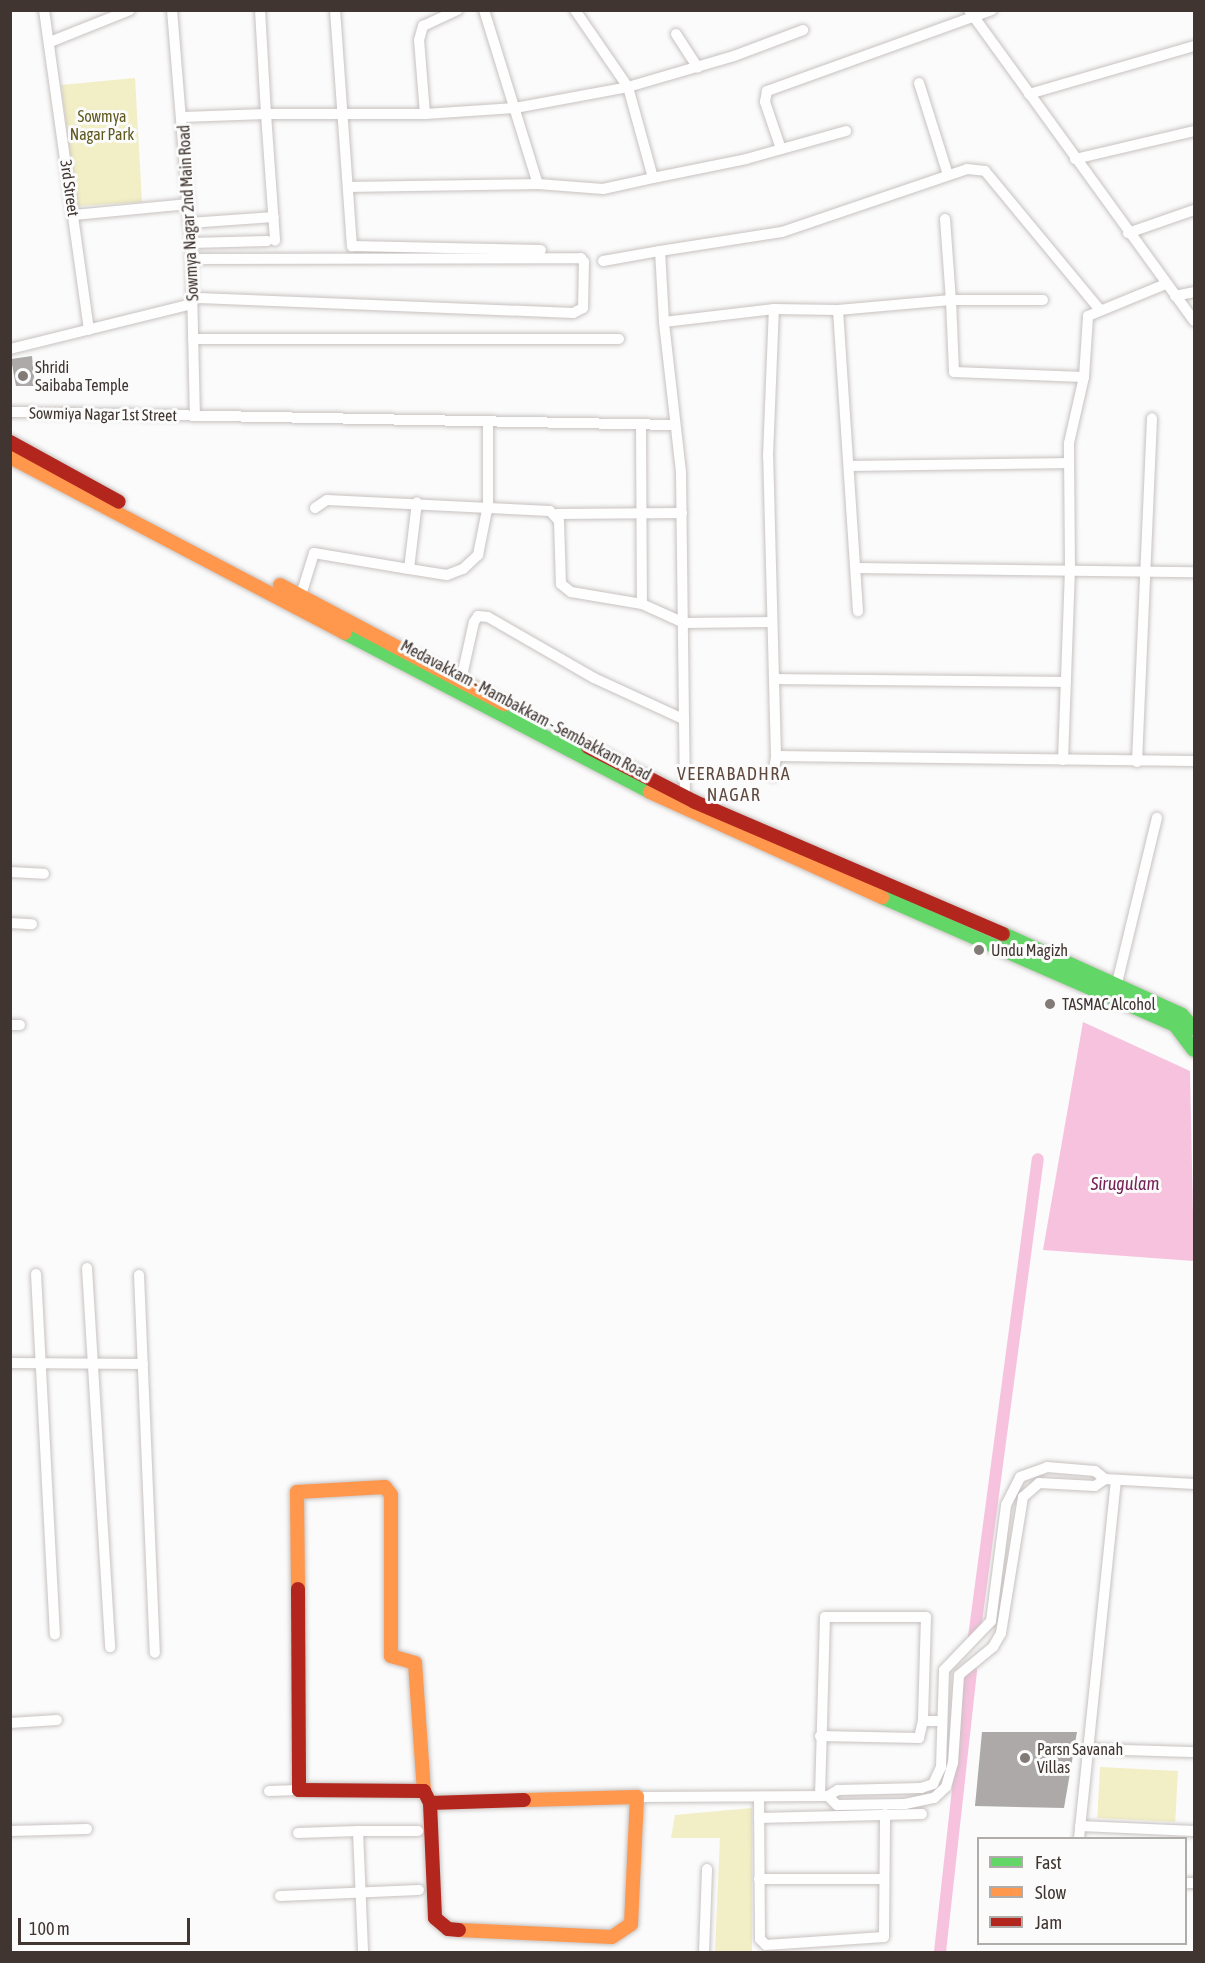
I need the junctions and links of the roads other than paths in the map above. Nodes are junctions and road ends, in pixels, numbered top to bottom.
1 (44, 10) edge
2 (130, 10) edge
3 (172, 10) edge
4 (260, 10) edge
5 (335, 10) edge
6 (458, 10) edge
7 (484, 10) edge
8 (575, 10) edge
9 (993, 10) edge
10 (970, 14) edge
11 (803, 30) dead end
12 (676, 34) dead end
13 (50, 42) junction
14 (1194, 46) edge
15 (698, 68) junction
16 (920, 83) dead end
17 (628, 87) junction
18 (1029, 94) junction
19 (515, 108) junction
20 (266, 114) junction
21 (344, 114) junction
22 (425, 114) junction
23 (183, 117) junction
24 (846, 131) dead end
25 (1194, 131) edge
26 (781, 149) junction
27 (1075, 159) junction
28 (948, 175) junction
29 (653, 178) junction
30 (538, 184) junction
31 (350, 187) junction
32 (188, 204) junction
33 (1194, 210) edge
34 (74, 215) junction
35 (274, 217) junction
36 (945, 219) dead end
37 (189, 223) junction
38 (1128, 233) junction
39 (191, 243) junction
40 (541, 250) dead end
41 (660, 251) junction
42 (191, 259) junction
43 (603, 261) dead end
44 (1166, 284) junction
45 (1194, 292) edge
46 (1175, 296) junction
47 (951, 300) junction
48 (1043, 300) dead end
49 (192, 301) junction
50 (774, 309) junction
51 (838, 310) junction
52 (1100, 310) junction
53 (1194, 321) edge
54 (664, 322) junction
55 (90, 330) junction
56 (193, 339) junction
57 (619, 339) dead end
58 (10, 349) edge
59 (1084, 377) junction
60 (10, 412) edge
61 (195, 416) junction
62 (1152, 418) dead end
63 (488, 421) junction
64 (641, 425) junction
65 (673, 425) junction
66 (10, 442) edge
67 (10, 457) edge
68 (1069, 463) junction
69 (852, 465) junction
70 (417, 502) junction
71 (488, 505) junction
72 (315, 508) dead end
73 (642, 513) junction
74 (682, 513) junction
75 (557, 514) junction
76 (856, 567) junction
77 (1070, 568) junction
78 (409, 569) junction
79 (1147, 570) junction
80 (1194, 572) edge
81 (301, 596) junction
82 (642, 604) junction
83 (858, 611) dead end
84 (772, 622) junction
85 (684, 623) junction
86 (774, 679) junction
87 (461, 680) junction
88 (1066, 682) junction
89 (488, 704) junction
90 (683, 719) junction
91 (776, 756) junction
92 (1062, 760) junction
93 (1194, 761) edge
94 (1137, 762) junction
95 (773, 776) dead end
96 (685, 804) junction
97 (1157, 818) dead end
98 (10, 872) edge
99 (44, 874) dead end
100 (10, 923) edge
101 (32, 924) dead end
102 (1117, 983) junction
103 (1194, 1029) edge
104 (1194, 1050) edge
105 (87, 1268) dead end
106 (36, 1274) dead end
107 (140, 1275) dead end
108 (94, 1362) junction
109 (10, 1363) edge
110 (41, 1364) junction
111 (143, 1364) junction
112 (1038, 1468) junction
113 (1104, 1479) junction
114 (1116, 1480) junction
115 (1040, 1483) junction
116 (1194, 1484) edge
117 (1006, 1510) junction
118 (1020, 1513) junction
119 (991, 1621) junction
120 (1003, 1625) junction
121 (55, 1635) dead end
122 (110, 1647) dead end
123 (155, 1653) dead end
124 (944, 1670) junction
125 (959, 1675) junction
126 (57, 1720) dead end
127 (924, 1720) junction
128 (942, 1721) junction
129 (10, 1724) edge
130 (820, 1736) junction
131 (1086, 1749) junction
132 (1194, 1752) edge
133 (947, 1767) junction
134 (927, 1787) junction
135 (299, 1790) junction
136 (870, 1790) junction
137 (270, 1791) dead end
138 (824, 1796) junction
139 (427, 1797) junction
140 (637, 1797) junction
141 (934, 1797) junction
142 (759, 1798) junction
143 (871, 1805) junction
144 (885, 1814) junction
145 (922, 1814) dead end
146 (759, 1818) junction
147 (1080, 1826) junction
148 (87, 1829) dead end
149 (10, 1831) edge
150 (358, 1831) junction
151 (418, 1831) dead end
152 (1194, 1831) edge
153 (298, 1833) dead end
154 (1079, 1837) edge
155 (707, 1869) dead end
156 (759, 1879) junction
157 (883, 1879) junction
158 (419, 1890) dead end
159 (361, 1891) junction
160 (280, 1896) dead end
161 (363, 1953) edge
162 (704, 1953) edge

1 - 13 street, 3rd Street
2 - 13 street
3 - 23 street, Sowmya Nagar 2nd Main Road
4 - 20 street
5 - 21 street
6 - 22 street
7 - 19 street
8 - 17 street
9 - 10 street
10 - 18 street
10 - 26 street
11 - 15 street
12 - 15 street
13 - 34 street, 3rd Street
14 - 18 street
15 - 17 street
16 - 28 street
17 - 19 street
17 - 29 street
18 - 27 street
19 - 22 street
19 - 30 street
20 - 21 street
20 - 23 street
20 - 35 street
21 - 22 street
21 - 31 street
23 - 32 street, Sowmya Nagar 2nd Main Road
24 - 26 street
25 - 27 street
26 - 29 street
27 - 38 street
28 - 41 street
28 - 52 street
29 - 30 street
30 - 31 street
31 - 40 street
32 - 34 street
32 - 37 street, Sowmya Nagar 2nd Main Road
33 - 38 street
34 - 55 street, 3rd Street
35 - 37 street
35 - 39 street
36 - 47 street
37 - 39 street, Sowmya Nagar 2nd Main Road
38 - 44 street
39 - 42 street, Sowmya Nagar 2nd Main Road
41 - 43 street
41 - 54 street
42 - 49 street, Sowmya Nagar 2nd Main Road
42 - 49 street
44 - 46 street
44 - 52 street
45 - 46 street
46 - 53 street
47 - 48 street
47 - 51 street
47 - 59 street
49 - 55 street
49 - 56 street, Sowmya Nagar 2nd Main Road
50 - 51 street
50 - 54 street
50 - 84 street
51 - 69 street
52 - 59 street
54 - 65 street
55 - 58 street
56 - 57 street
56 - 61 street, Sowmya Nagar 2nd Main Road
59 - 68 street
60 - 61 street, Sowmiya Nagar 1st Street
61 - 63 street, Sowmiya Nagar 1st Street
62 - 79 street
63 - 64 street, Sowmiya Nagar 1st Street
63 - 71 street
64 - 65 street, Sowmiya Nagar 1st Street
64 - 73 street
65 - 74 street
66 - 81 main road, Medavakkam - Mambakkam - Sembakkam Road
67 - 89 main road, Medavakkam - Mambakkam - Sembakkam Road
68 - 69 street
68 - 77 street
69 - 76 street
70 - 71 street
70 - 72 street
70 - 78 street
71 - 75 street
71 - 78 street
73 - 74 street
73 - 75 street
73 - 82 street
74 - 85 street
75 - 82 street
76 - 77 street
76 - 83 street
77 - 79 street
77 - 88 street
78 - 81 street
79 - 80 street
79 - 94 street
81 - 87 main road, Medavakkam - Mambakkam - Sembakkam Road
82 - 85 street
84 - 85 street
84 - 86 street
85 - 90 street
86 - 88 street
86 - 91 street
87 - 89 main road, Medavakkam - Mambakkam - Sembakkam Road
87 - 90 street
88 - 92 street
89 - 96 main road, Medavakkam - Mambakkam - Sembakkam Road
90 - 96 street
91 - 92 street
91 - 95 street
92 - 94 street
93 - 94 street
96 - 102 main road, Medavakkam - Mambakkam - Sembakkam Road
96 - 104 main road, Medavakkam - Mambakkam - Sembakkam Road
97 - 102 street
98 - 99 street
100 - 101 street
102 - 103 main road, Medavakkam - Mambakkam - Sembakkam Road
105 - 108 street
106 - 110 street
107 - 111 street
108 - 110 street
108 - 111 street
108 - 122 street
109 - 110 street
110 - 121 street
111 - 123 street
112 - 113 street
112 - 115 street
112 - 117 street
113 - 114 street
113 - 115 street
114 - 116 street
114 - 131 street
115 - 118 street
117 - 118 street
117 - 119 street
118 - 120 street
119 - 120 street
119 - 124 street
120 - 125 street
124 - 125 street
124 - 128 street
125 - 133 street
126 - 129 street
127 - 128 street
127 - 130 street
127 - 130 street
128 - 133 street
130 - 138 street
131 - 132 street
131 - 147 street
133 - 134 street
133 - 141 street
134 - 136 street
134 - 141 street
135 - 137 street
135 - 139 main road
135 - 139 main road
136 - 138 street
136 - 143 street
138 - 142 street
138 - 143 street
139 - 140 main road
139 - 140 main road
140 - 142 street
141 - 143 street
142 - 146 street
144 - 145 street
144 - 146 street
144 - 157 street
146 - 156 street
147 - 152 street
147 - 154 street
148 - 149 street
150 - 151 street
150 - 153 street
150 - 159 street
155 - 162 street
156 - 157 street
156 - 157 street
158 - 159 street
159 - 160 street
159 - 161 street

